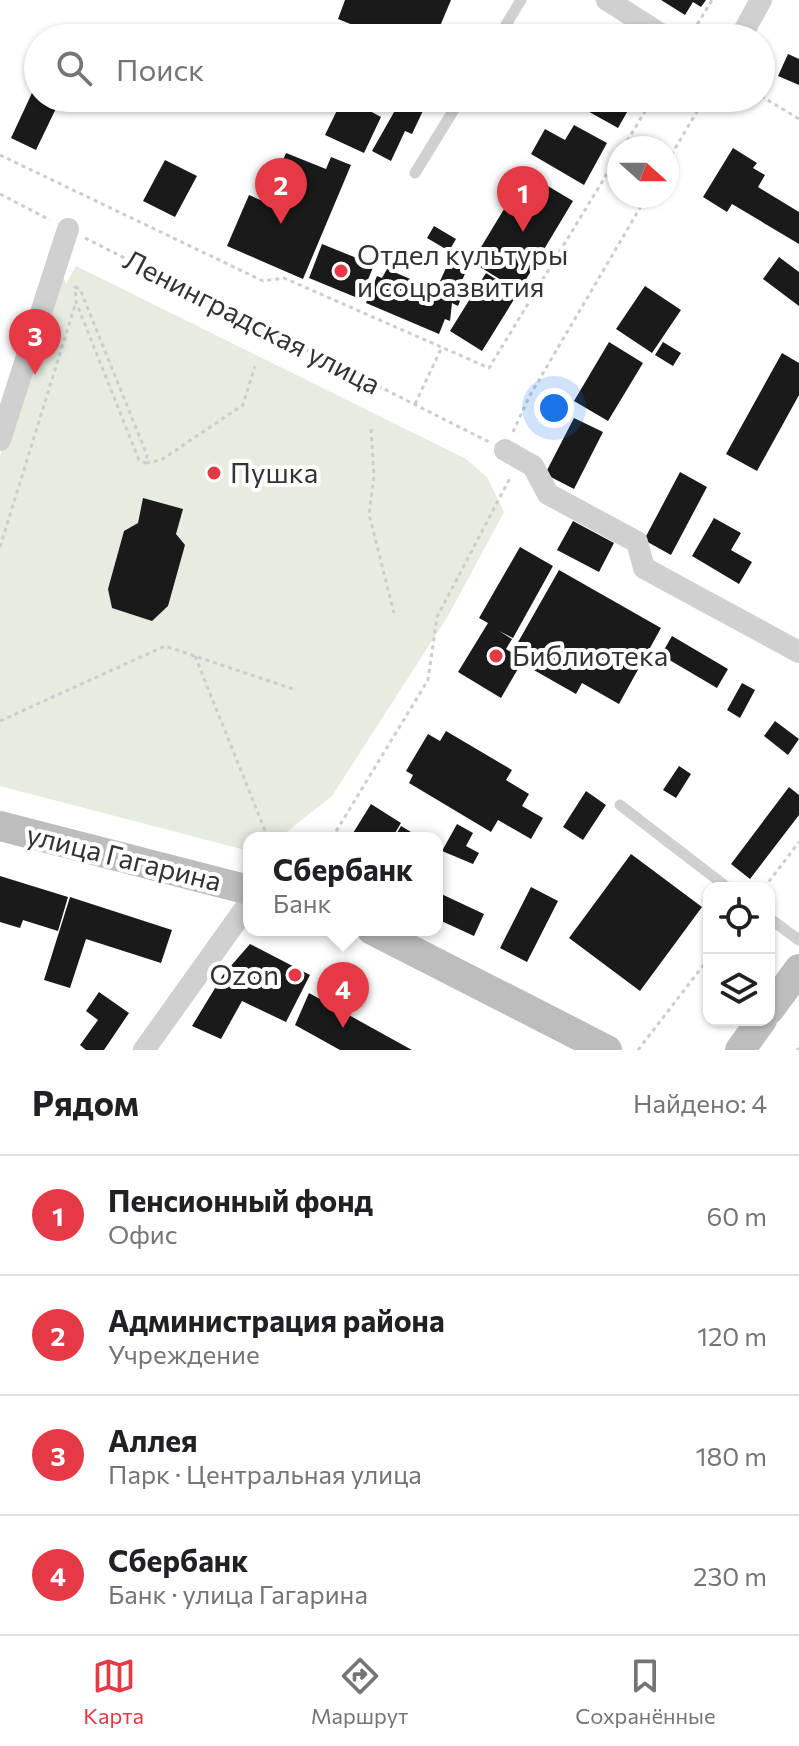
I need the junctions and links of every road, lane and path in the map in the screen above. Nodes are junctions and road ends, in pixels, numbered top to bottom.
1 (521, 0) edge
2 (607, 0) edge
3 (712, 0) edge
4 (761, 0) edge
5 (506, 24) edge
6 (645, 24) edge
7 (697, 24) edge
8 (748, 24) edge
9 (775, 104) edge
10 (452, 112) edge
11 (645, 112) edge
12 (697, 112) edge
13 (799, 119) edge
14 (630, 136) edge
15 (679, 142) edge
16 (0, 155) edge
17 (415, 173) dead end
18 (607, 174) edge
19 (0, 194) edge
20 (640, 208) edge
21 (68, 229) junction
22 (76, 302) junction
23 (93, 322) junction
24 (85, 326) junction
25 (442, 347) junction
26 (255, 366) dead end
27 (415, 404) junction
28 (5, 408) edge
29 (371, 429) dead end
30 (0, 440) edge
31 (505, 450) junction
32 (146, 463) junction
33 (0, 547) edge
34 (394, 613) dead end
35 (799, 652) edge
36 (195, 656) junction
37 (296, 690) dead end
38 (0, 721) edge
39 (620, 805) dead end
40 (0, 826) edge
41 (266, 832) edge
42 (336, 832) edge
43 (799, 842) edge
44 (720, 882) edge
45 (769, 882) edge
46 (243, 888) edge
47 (243, 911) edge
48 (775, 922) edge
49 (384, 936) edge
50 (799, 940) edge
51 (703, 966) edge
52 (799, 969) edge
53 (775, 1002) edge
54 (758, 1026) edge
55 (144, 1050) edge
56 (607, 1050) edge
57 (638, 1050) edge
58 (740, 1050) edge

1 - 5 lane
2 - 6 street
3 - 7 path
4 - 8 street
9 - 13 path
10 - 17 lane
11 - 14 path
12 - 15 path
16 - 25 path
18 - 25 path
19 - 21 path, Ленинградская улица
20 - 31 path
21 - 27 path, Ленинградская улица
21 - 28 street
22 - 23 path
22 - 24 path
22 - 33 path
23 - 24 path
23 - 32 path
24 - 32 path
25 - 27 path
26 - 32 path
27 - 31 path, Ленинградская улица
28 - 30 street
29 - 34 path
31 - 35 street
31 - 42 path
36 - 37 path
36 - 38 path
36 - 41 path
39 - 44 lane
40 - 46 street, улица Гагарина
43 - 45 path
47 - 55 street
48 - 50 lane
49 - 56 street
51 - 57 path
52 - 53 street
54 - 58 street

